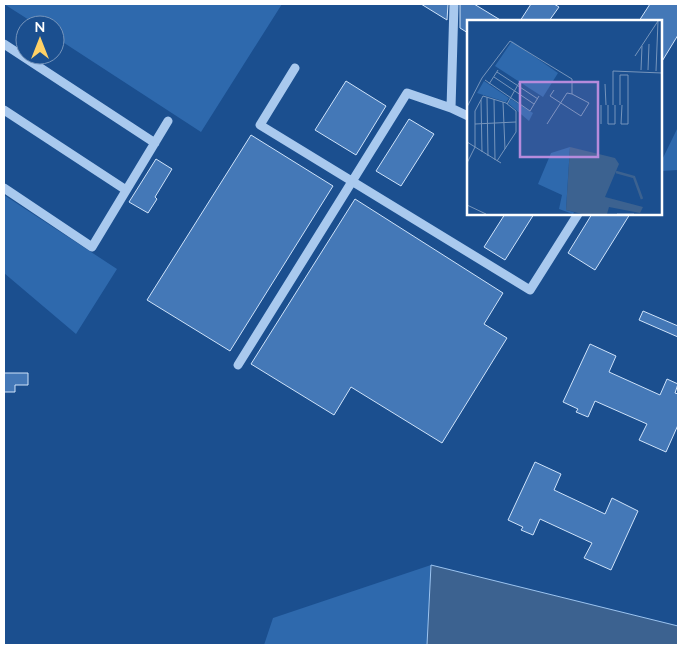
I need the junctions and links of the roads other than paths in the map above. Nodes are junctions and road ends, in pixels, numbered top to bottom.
1 (454, 4) edge
2 (4, 44) edge
3 (295, 68) dead end
4 (451, 108) junction
5 (4, 110) edge
6 (467, 116) edge
7 (168, 121) dead end
8 (155, 143) junction
9 (352, 181) junction
10 (4, 188) edge
11 (126, 190) junction
12 (577, 215) edge
13 (238, 365) dead end

1 - 4 street
2 - 8 street
3 - 9 street
4 - 6 street
4 - 9 street
5 - 11 street
7 - 8 street
8 - 11 street
9 - 12 street
9 - 13 street
10 - 11 street

